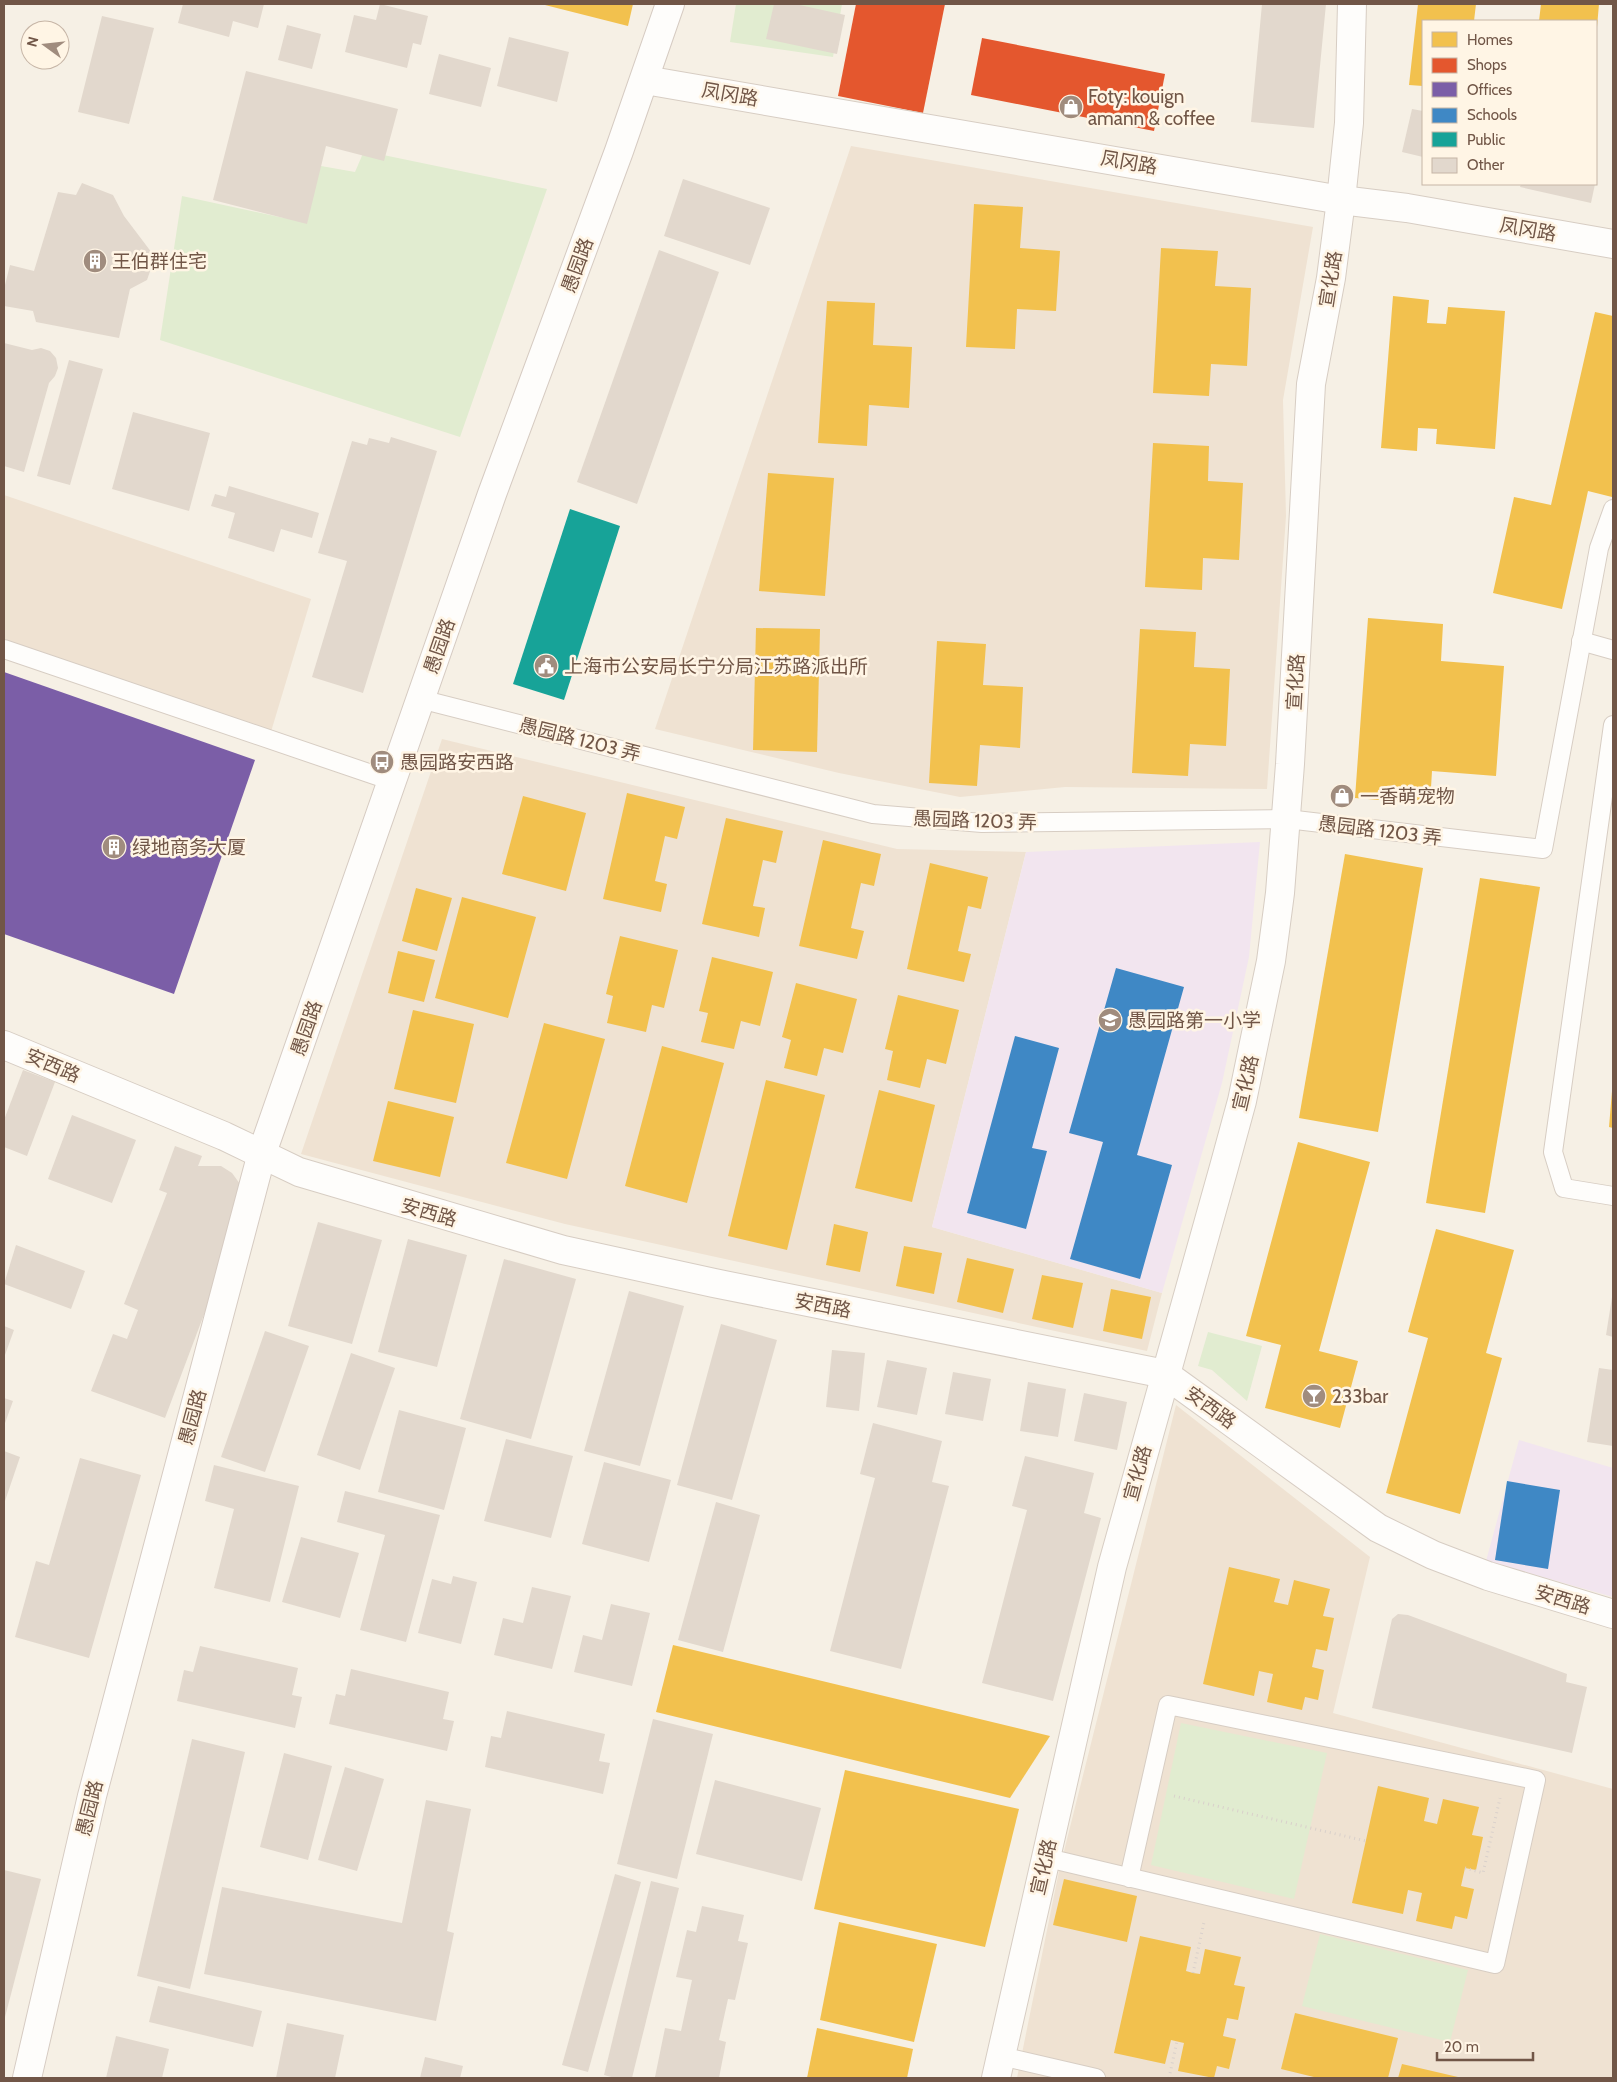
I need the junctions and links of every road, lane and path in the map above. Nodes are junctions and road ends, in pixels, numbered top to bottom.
1 (670, 4) edge
2 (1352, 4) edge
3 (645, 80) junction
4 (1341, 200) junction
5 (1613, 244) edge
6 (1611, 519) edge
7 (1581, 641) junction
8 (4, 649) edge
9 (1613, 650) edge
10 (420, 699) junction
11 (1613, 725) edge
12 (392, 781) junction
13 (1287, 819) junction
14 (4, 1045) edge
15 (262, 1153) junction
16 (1613, 1196) edge
17 (1165, 1374) junction
18 (1613, 1614) edge
19 (1506, 1773) junction
20 (1149, 1790) junction
21 (1366, 1841) dead end
22 (1045, 1857) junction
23 (1465, 1868) dead end
24 (1129, 1878) junction
25 (1209, 1897) junction
26 (1193, 1973) dead end
27 (1177, 2041) dead end
28 (998, 2067) edge
29 (27, 2078) edge
30 (1096, 2078) edge
31 (1169, 2078) edge

1 - 3 street, 愚园路
2 - 4 street, 宣化路
3 - 4 street, 凤冈路
3 - 10 street, 愚园路
4 - 5 street, 凤冈路
4 - 13 street, 宣化路
6 - 7 lane
7 - 9 lane
7 - 13 lane, 愚园路 1203 弄
8 - 12 lane
10 - 12 street, 愚园路
10 - 13 lane, 愚园路 1203 弄
11 - 16 lane
12 - 15 street, 愚园路
13 - 17 street, 宣化路
14 - 15 street, 安西路
15 - 17 street, 安西路
15 - 29 street, 愚园路
17 - 18 street, 安西路
17 - 22 street, 宣化路
19 - 20 lane
19 - 23 path
19 - 25 lane
20 - 21 path
20 - 24 lane
22 - 24 lane
22 - 28 street, 宣化路
24 - 25 lane
25 - 26 path
27 - 31 path
28 - 30 lane

